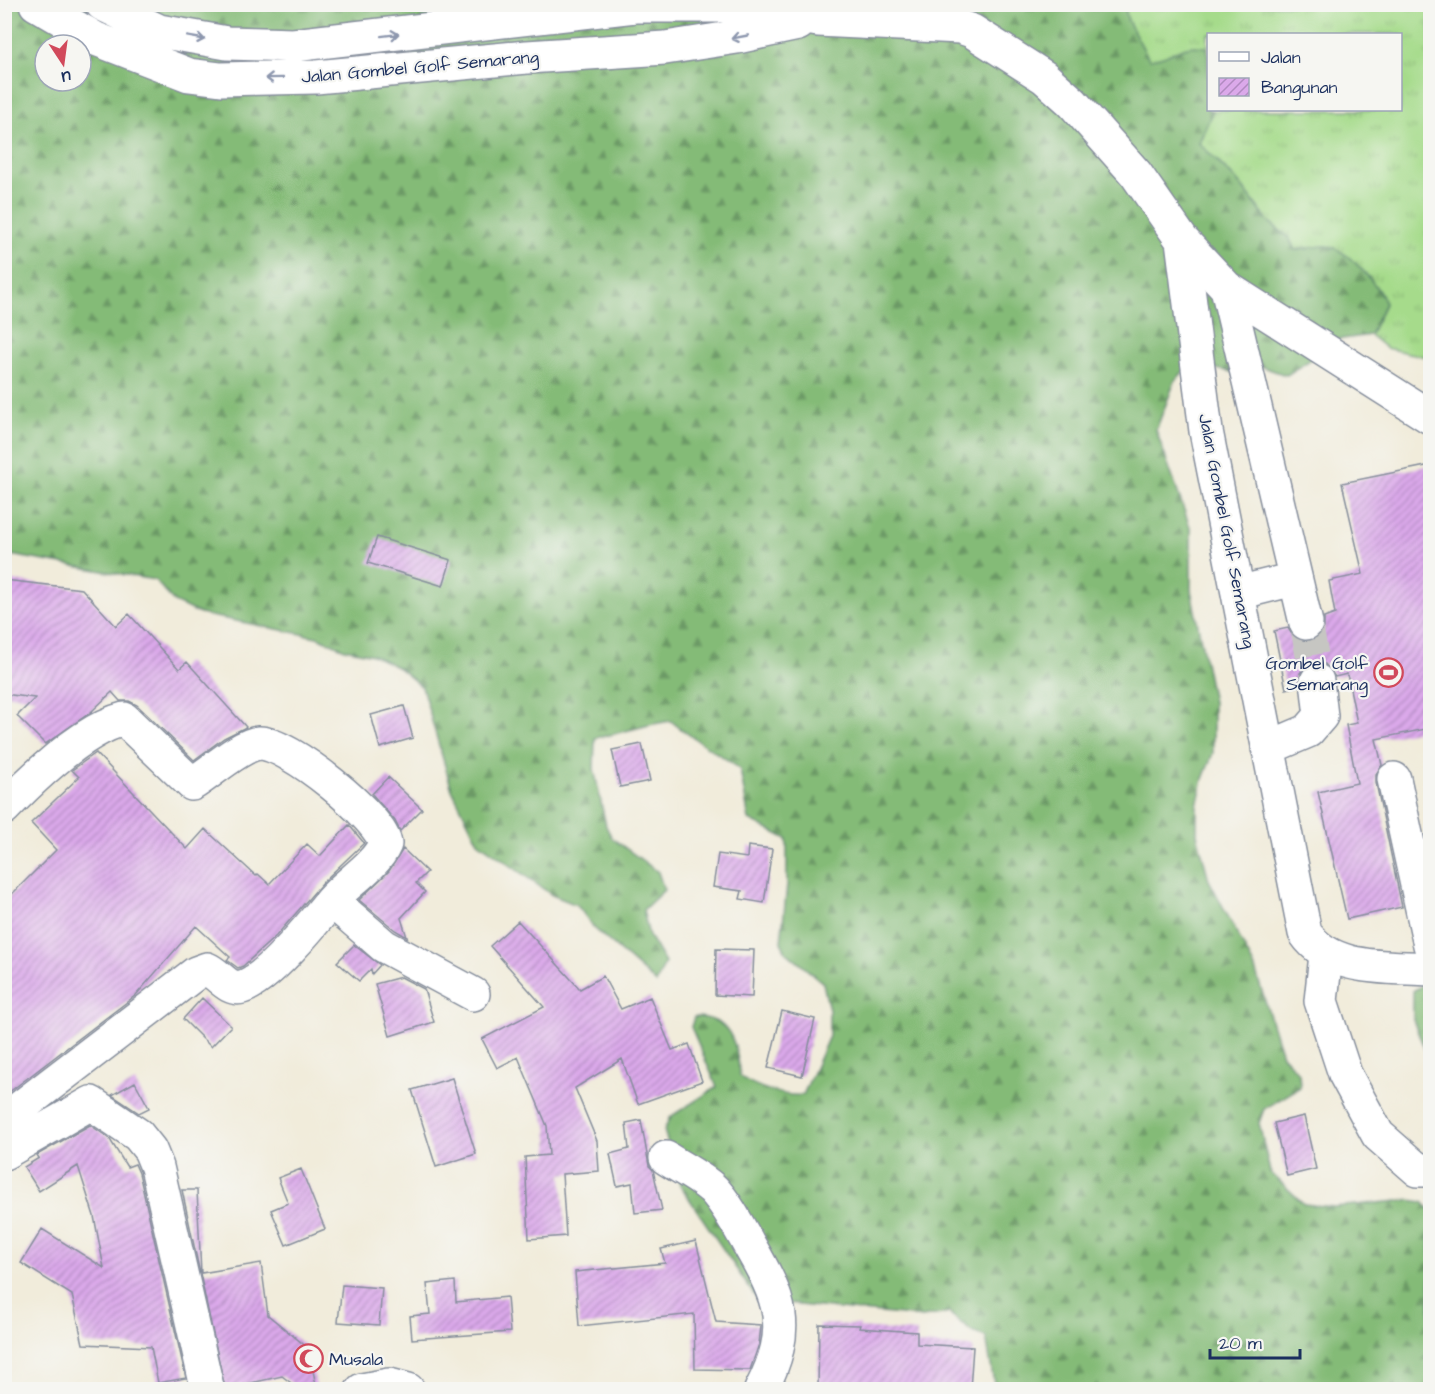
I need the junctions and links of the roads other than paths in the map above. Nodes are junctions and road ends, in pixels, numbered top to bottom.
1 (36, 4) edge
2 (102, 4) edge
3 (580, 7) edge
4 (522, 17) junction
5 (818, 20) junction
6 (154, 46) junction
7 (527, 57) junction
8 (1182, 240) junction
9 (1227, 288) junction
10 (1431, 417) edge
11 (1294, 579) junction
12 (1238, 593) junction
13 (1306, 623) tunnel mouth
14 (1317, 681) tunnel mouth
15 (1268, 748) junction
16 (1394, 779) dead end
17 (4, 808) edge
18 (332, 901) junction
19 (1431, 945) edge
20 (1326, 954) junction
21 (1431, 969) edge
22 (473, 994) dead end
23 (4, 1120) edge
24 (4, 1153) edge
25 (666, 1158) dead end
26 (1431, 1170) edge
27 (205, 1389) edge
28 (362, 1389) edge
29 (408, 1389) edge
30 (761, 1389) edge

1 - 6 street, Jalan Gombel Golf Semarang
2 - 6 street, Jalan Gombel Golf Semarang
3 - 4 street, Jalan Gombel Golf Semarang
3 - 5 street, Jalan Gombel Golf Semarang
6 -> 4 street, Jalan Gombel Golf Semarang
4 - 7 street
5 -> 7 street, Jalan Gombel Golf Semarang
5 - 8 street, Jalan Gombel Golf Semarang
7 -> 6 street, Jalan Gombel Golf Semarang
8 - 9 street, Jalan Gombel Golf Semarang
8 - 12 street, Jalan Gombel Golf Semarang
9 - 10 street, Jalan Gombel Golf Semarang
9 - 11 street
11 - 12 street
11 - 13 street
12 - 15 street, Jalan Gombel Golf Semarang
14 - 15 street
15 - 20 street, Jalan Gombel Golf Semarang
16 - 19 street
17 - 18 street
18 - 22 street
18 - 23 street
20 - 21 street, Jalan Gombel Golf Semarang
20 - 26 street
24 - 27 street
25 - 30 street
28 - 29 street

